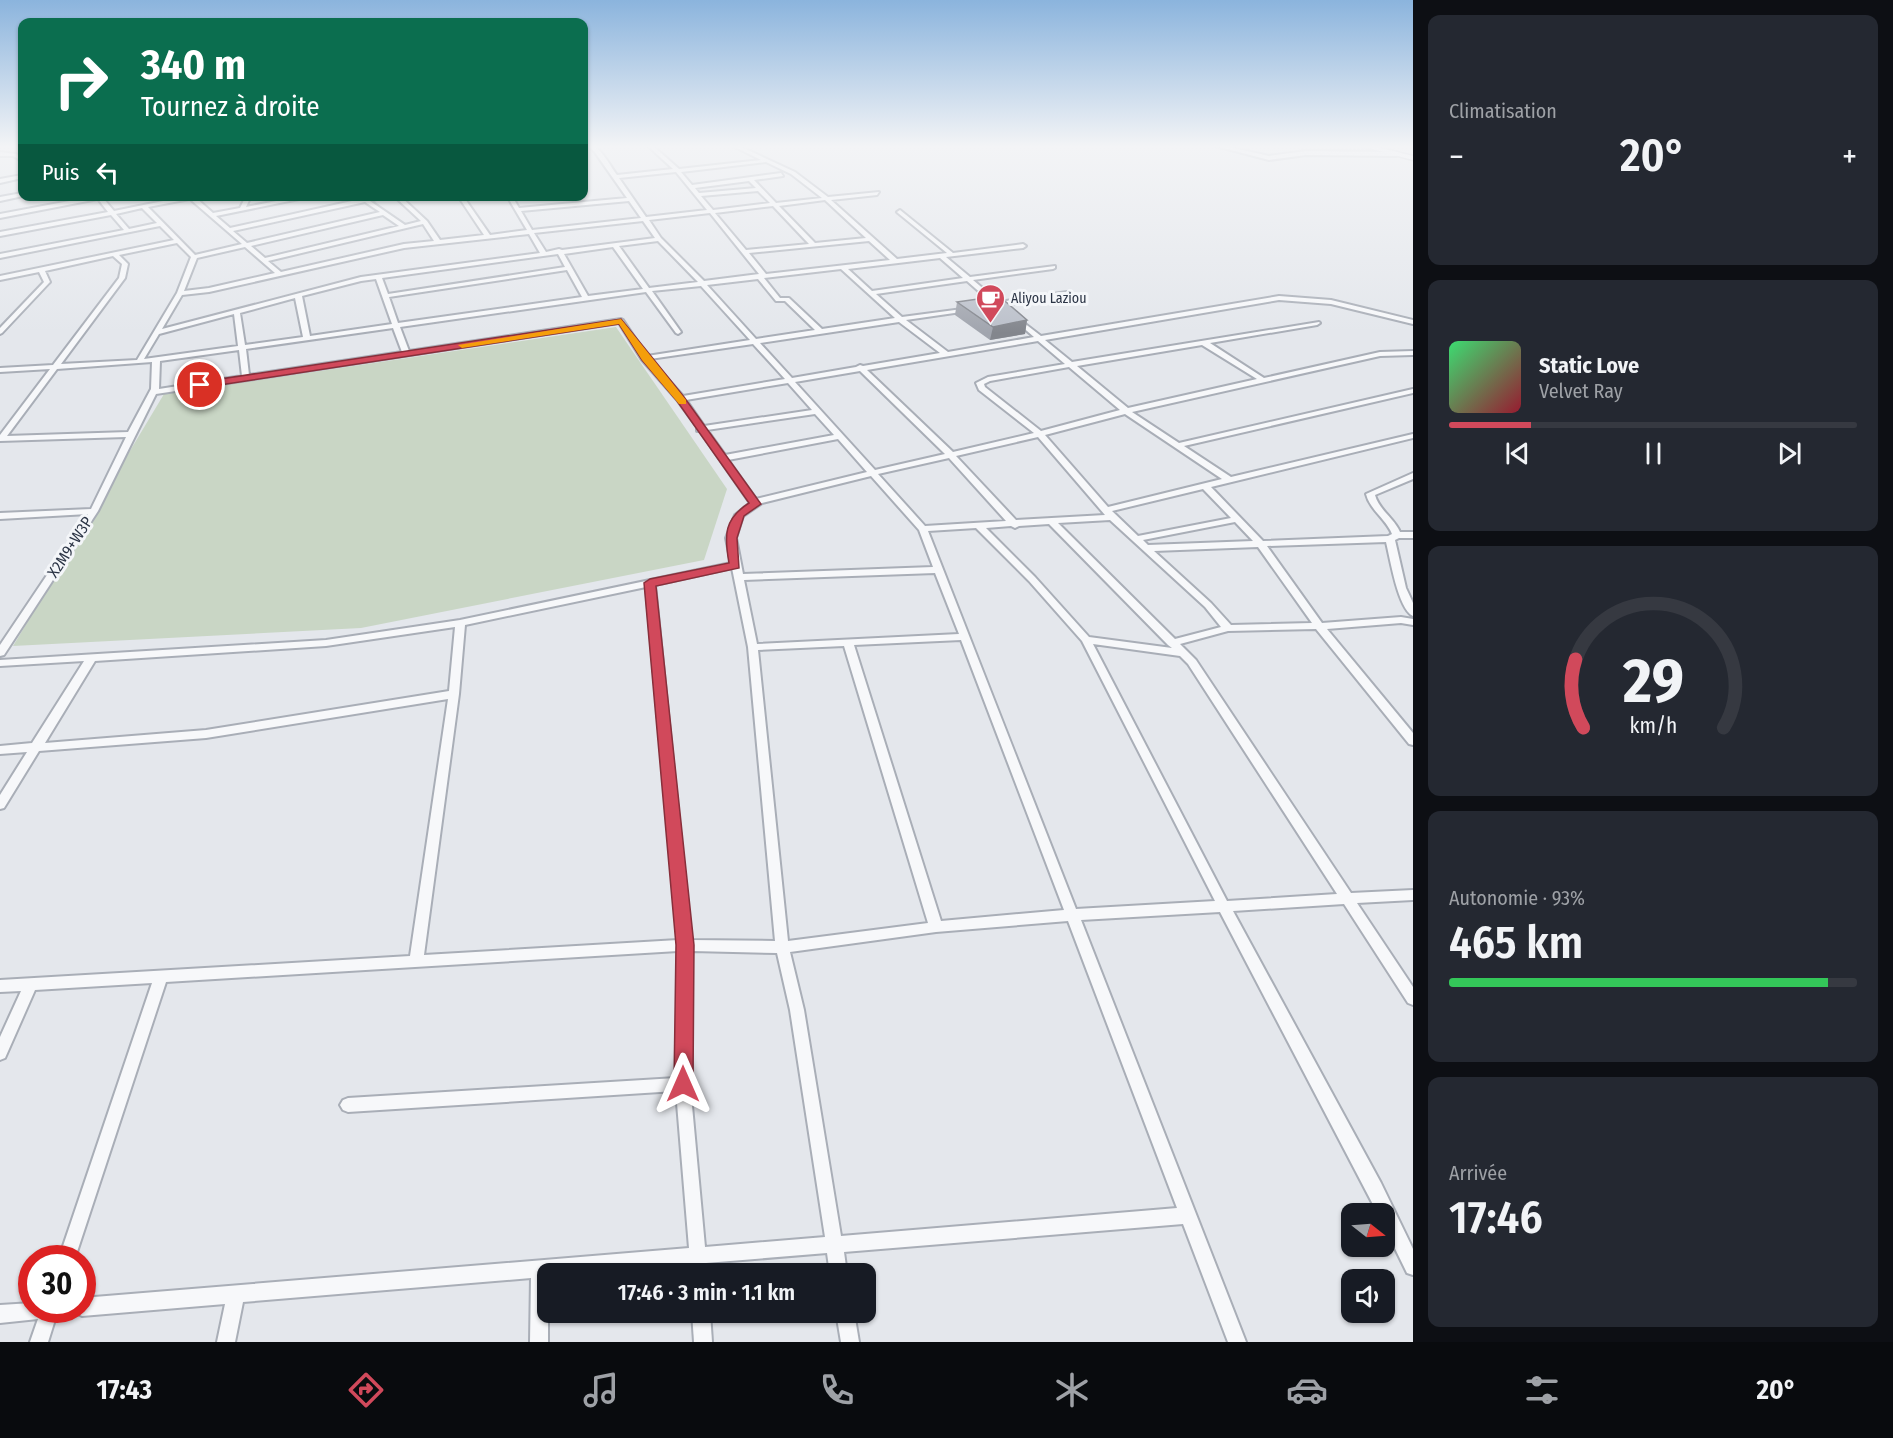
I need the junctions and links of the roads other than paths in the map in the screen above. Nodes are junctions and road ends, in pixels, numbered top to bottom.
1 (43, 208) edge
2 (108, 208) edge
3 (135, 208) edge
4 (145, 208) edge
5 (205, 208) edge
6 (254, 208) edge
7 (326, 208) edge
8 (376, 208) edge
9 (409, 208) edge
10 (468, 208) edge
11 (543, 208) edge
12 (637, 208) edge
13 (707, 208) edge
14 (755, 208) edge
15 (778, 208) edge
16 (837, 208) edge
17 (242, 210) joint
18 (517, 210) joint
19 (112, 212) junction
20 (900, 212) dead end
21 (384, 213) junction
22 (711, 213) junction
23 (212, 215) junction
24 (0, 216) edge
25 (645, 220) junction
26 (425, 222) junction
27 (161, 224) junction
28 (404, 227) junction
29 (229, 230) junction
30 (128, 231) junction
31 (532, 232) junction
32 (0, 234) edge
33 (488, 236) junction
34 (659, 238) junction
35 (870, 238) junction
36 (178, 241) junction
37 (438, 242) junction
38 (614, 244) junction
39 (246, 245) junction
40 (814, 245) junction
41 (1023, 246) dead end
42 (560, 251) junction
43 (744, 252) junction
44 (543, 253) junction
45 (114, 254) junction
46 (951, 255) junction
47 (0, 256) edge
48 (940, 256) junction
49 (194, 257) junction
50 (264, 260) junction
51 (895, 261) junction
52 (842, 267) junction
53 (1053, 267) dead end
54 (570, 268) junction
55 (41, 269) junction
56 (280, 274) junction
57 (1, 275) edge
58 (378, 276) junction
59 (762, 276) junction
60 (969, 280) junction
61 (703, 284) junction
62 (647, 290) junction
63 (180, 293) junction
64 (870, 293) junction
65 (1067, 294) dead end
66 (298, 296) junction
67 (385, 296) junction
68 (586, 299) junction
69 (998, 304) junction
70 (237, 312) junction
71 (900, 319) junction
72 (1413, 322) edge
73 (1317, 323) dead end
74 (396, 325) junction
75 (820, 331) junction
76 (0, 332) edge
77 (158, 332) junction
78 (678, 332) dead end
79 (307, 337) junction
80 (1040, 339) junction
81 (755, 341) junction
82 (1204, 343) junction
83 (242, 347) junction
84 (406, 354) junction
85 (946, 354) junction
86 (1413, 354) edge
87 (645, 358) junction
88 (156, 360) junction
89 (139, 362) junction
90 (860, 367) junction
91 (1073, 367) junction
92 (54, 368) junction
93 (0, 370) edge
94 (246, 378) junction
95 (789, 379) junction
96 (1263, 380) junction
97 (1413, 391) edge
98 (153, 392) junction
99 (681, 399) junction
100 (817, 411) junction
101 (1126, 411) junction
102 (700, 429) junction
103 (131, 434) junction
104 (1040, 434) junction
105 (840, 436) junction
106 (1413, 436) edge
107 (0, 439) edge
108 (1180, 445) junction
109 (951, 455) junction
110 (723, 458) junction
111 (873, 473) junction
112 (1413, 476) edge
113 (1229, 480) junction
114 (1205, 486) junction
115 (755, 504) junction
116 (94, 511) junction
117 (1109, 513) junction
118 (0, 516) edge
119 (1238, 519) junction
120 (1053, 523) junction
121 (1015, 525) junction
122 (979, 526) junction
123 (923, 529) junction
124 (1413, 535) edge
125 (1394, 537) junction
126 (1136, 539) junction
127 (1259, 542) junction
128 (1147, 548) junction
129 (735, 565) junction
130 (939, 570) junction
131 (738, 577) junction
132 (1413, 581) edge
133 (1400, 582) junction
134 (650, 583) junction
135 (1413, 614) edge
136 (1413, 622) edge
137 (460, 623) junction
138 (1319, 626) junction
139 (1228, 627) junction
140 (965, 637) junction
141 (1086, 640) junction
142 (848, 643) junction
143 (1172, 643) junction
144 (753, 647) junction
145 (0, 653) edge
146 (1183, 653) junction
147 (92, 657) junction
148 (0, 663) edge
149 (454, 694) junction
150 (1413, 741) edge
151 (36, 747) junction
152 (0, 750) edge
153 (0, 805) edge
154 (1413, 895) edge
155 (1349, 900) junction
156 (1224, 907) junction
157 (1072, 915) junction
158 (936, 927) junction
159 (685, 945) junction
160 (782, 947) junction
161 (416, 962) junction
162 (161, 977) junction
163 (30, 985) junction
164 (0, 986) edge
165 (1413, 999) edge
166 (0, 1053) edge
167 (683, 1084) junction
168 (348, 1105) dead end
169 (1188, 1215) junction
170 (834, 1243) junction
171 (71, 1245) edge
172 (697, 1256) junction
173 (618, 1263) edge
174 (698, 1263) edge
175 (837, 1263) edge
176 (1413, 1267) edge
177 (537, 1270) edge
178 (236, 1294) junction
179 (96, 1306) edge
180 (18, 1313) edge
181 (0, 1314) edge
182 (45, 1323) edge
183 (539, 1323) edge
184 (702, 1323) edge
185 (847, 1323) edge
186 (39, 1342) edge
187 (226, 1342) edge
188 (539, 1342) edge
189 (703, 1342) edge
190 (850, 1342) edge
191 (1237, 1342) edge

1 - 24 street
2 - 19 street
3 - 19 street
4 - 27 street
5 - 23 street
6 - 17 street
7 - 29 street
8 - 21 street
9 - 26 street
10 - 33 street
11 - 18 street
12 - 25 street
13 - 22 street
14 - 22 street
15 - 40 street
16 - 35 street
17 - 23 street
18 - 31 street
19 - 30 street
19 - 32 street
20 - 46 street
21 - 28 street
21 - 39 street
22 - 25 street
22 - 43 street
23 - 29 street
25 - 31 street
25 - 34 street
26 - 28 street
26 - 37 street
27 - 30 street
27 - 36 street
28 - 50 street
29 - 39 street
30 - 47 street
31 - 33 street
31 - 44 street
33 - 37 street
34 - 38 street
34 - 61 street
35 - 40 street
35 - 51 street
36 - 45 street
36 - 49 street
37 - 56 street
38 - 42 street
38 - 62 street
39 - 49 street
39 - 50 street
40 - 43 street
41 - 46 street
42 - 44 street
42 - 54 street
43 - 59 street
44 - 58 street
45 - 55 street
45 - 92 street
46 - 48 street
48 - 51 street
48 - 60 street
49 - 63 street
50 - 56 street
51 - 52 street
52 - 59 street
52 - 64 street
53 - 60 street
54 - 67 street
54 - 68 street
55 - 57 street
55 - 76 street
56 - 63 street
58 - 66 street
58 - 67 street
59 - 61 street
59 - 75 street
60 - 64 street
60 - 69 street
61 - 62 street
61 - 81 street
62 - 68 street
62 - 78 street
63 - 77 street
64 - 71 street
65 - 69 street
66 - 70 street
66 - 79 street
67 - 74 street
68 - 74 street
69 - 71 street
69 - 80 street
70 - 77 street
70 - 83 street
71 - 75 street
71 - 85 street
72 - 80 street
73 - 82 street
74 - 79 street
74 - 84 street
75 - 81 street
77 - 89 street
79 - 83 street
80 - 85 street
80 - 91 street
81 - 87 street
81 - 95 street
82 - 91 street
82 - 96 street
83 - 88 street
83 - 94 street
84 - 87 street
84 - 94 street
85 - 90 street
86 - 96 street
87 - 99 street
88 - 89 street
88 - 98 street
89 - 92 street
90 - 95 street
90 - 109 street
91 - 101 street
91 - 104 street
92 - 93 street
92 - 107 street
94 - 98 street
95 - 99 street
95 - 100 street
96 - 101 street
97 - 108 street
98 - 103 street, X2M9+W3P
99 - 102 street
100 - 102 street
100 - 105 street
101 - 104 street
101 - 108 street
102 - 110 street
103 - 107 street
103 - 116 street, X2M9+W3P
104 - 109 street
104 - 117 street
105 - 110 street
105 - 111 street
106 - 113 street
108 - 113 street
109 - 111 street
109 - 121 street
110 - 115 street
111 - 115 street
111 - 123 street
112 - 125 street
113 - 114 street
114 - 117 street
114 - 119 street
115 - 129 street
116 - 118 street
116 - 145 street, X2M9+W3P
117 - 120 street
117 - 126 street
119 - 126 street
119 - 127 street
120 - 121 street
120 - 143 street
121 - 122 street
122 - 123 street
122 - 141 street
123 - 130 street
124 - 125 street
125 - 127 street
125 - 133 street
126 - 128 street
127 - 128 street
127 - 138 street
128 - 139 street
129 - 131 street
129 - 134 street
130 - 131 street
130 - 140 street
131 - 144 street
132 - 133 street
133 - 135 street
134 - 137 street
134 - 159 street
136 - 138 street
137 - 147 street
137 - 149 street
138 - 139 street
138 - 150 street
139 - 143 street
140 - 142 street
140 - 157 street
141 - 146 street
141 - 156 street
142 - 144 street
142 - 158 street
143 - 146 street
144 - 160 street
146 - 155 street
147 - 148 street
147 - 151 street
149 - 151 street
149 - 161 street
151 - 152 street
151 - 153 street
154 - 155 street
155 - 156 street
155 - 165 street
156 - 157 street
156 - 176 street
157 - 158 street
157 - 169 street
158 - 160 street
159 - 160 street
159 - 161 street
159 - 167 street
160 - 170 street
161 - 162 street
162 - 163 street
162 - 171 street
163 - 164 street
163 - 166 street
167 - 168 street
167 - 172 street
169 - 170 street
169 - 191 street
170 - 172 street
170 - 175 street
172 - 173 street
172 - 174 street
177 - 178 street
178 - 179 street
178 - 187 street
180 - 181 street
182 - 186 street
183 - 188 street
184 - 189 street
185 - 190 street

